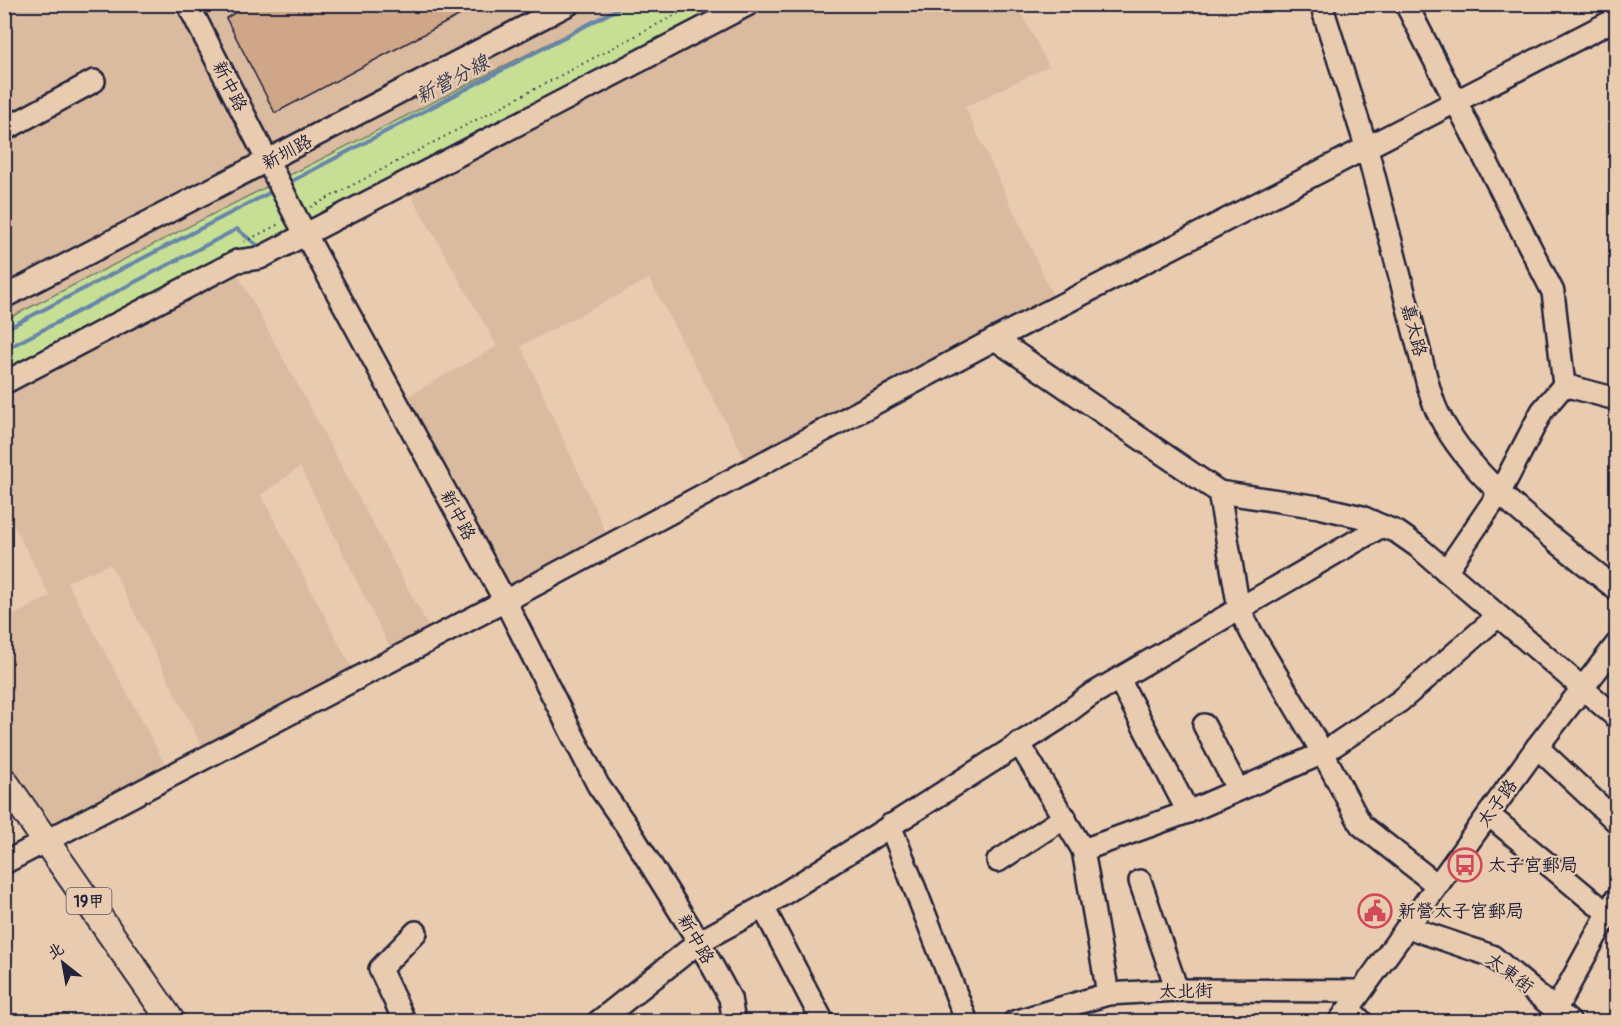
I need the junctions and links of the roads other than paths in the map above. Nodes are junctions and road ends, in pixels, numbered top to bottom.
1 (188, 4) edge
2 (569, 4) edge
3 (748, 4) edge
4 (1321, 4) edge
5 (1406, 4) edge
6 (1617, 19) edge
7 (94, 81) dead end
8 (1457, 103) junction
9 (4, 130) edge
10 (1367, 149) junction
11 (269, 161) junction
12 (300, 224) junction
13 (4, 297) edge
14 (994, 339) junction
15 (4, 383) edge
16 (1564, 385) junction
17 (1617, 399) edge
18 (1220, 492) junction
19 (1500, 492) junction
20 (1382, 526) junction
21 (1446, 572) junction
22 (1617, 589) edge
23 (505, 601) junction
24 (1239, 609) junction
25 (1498, 616) junction
26 (1617, 645) edge
27 (1119, 679) junction
28 (1582, 687) junction
29 (1617, 717) edge
30 (1204, 725) dead end
31 (1019, 743) junction
32 (1537, 747) junction
33 (1323, 753) junction
34 (4, 781) edge
35 (1238, 790) junction
36 (1188, 812) junction
37 (1489, 814) junction
38 (1065, 816) junction
39 (1617, 821) edge
40 (890, 825) junction
41 (47, 842) junction
42 (1083, 850) junction
43 (998, 861) dead end
44 (4, 863) edge
45 (1140, 881) dead end
46 (1437, 885) junction
47 (1607, 902) edge
48 (763, 907) junction
49 (1407, 927) junction
50 (416, 932) dead end
51 (699, 942) junction
52 (1177, 990) junction
53 (1361, 991) junction
54 (1108, 994) junction
55 (1563, 1015) edge
56 (1350, 1017) edge
57 (172, 1022) edge
58 (405, 1022) edge
59 (598, 1022) edge
60 (734, 1022) edge
61 (823, 1022) edge
62 (967, 1022) edge
63 (1014, 1022) edge

1 - 11 street, 新中路
2 - 11 street, 新圳路
3 - 12 street
4 - 10 street, 嘉太路
5 - 8 street
6 - 8 street
7 - 9 street
8 - 10 street
8 - 16 street
10 - 14 street
10 - 19 street, 嘉太路
11 - 12 street, 新中路
11 - 13 street, 新圳路
12 - 15 street
12 - 23 street, 新中路
14 - 18 street
14 - 23 street
16 - 17 street
16 - 19 street
18 - 20 street
18 - 24 street
19 - 21 street
19 - 22 street, 嘉太路
20 - 21 street
20 - 24 street
21 - 25 street
23 - 41 street
23 - 51 street, 新中路
24 - 27 street
24 - 33 street
25 - 28 street
25 - 33 street
26 - 28 street, 太子路
27 - 31 street
27 - 36 street
28 - 29 street
28 - 32 street, 太子路
30 - 35 street
31 - 38 street
31 - 40 street
32 - 37 street, 太子路
32 - 39 street
33 - 35 street
33 - 46 street
34 - 41 main road, 19甲
35 - 36 street
36 - 42 street
37 - 46 street, 太子路
37 - 47 street
38 - 42 street
38 - 43 street
40 - 48 street
40 - 62 street
41 - 44 street
41 - 57 main road, 19甲
42 - 54 street
45 - 52 street
46 - 49 street, 太子路
47 - 55 street
48 - 51 street
48 - 61 street
49 - 53 street, 太子路
49 - 55 street, 太東街
50 - 58 street
51 - 59 street
51 - 60 street, 新中路
52 - 53 street, 太北街
52 - 54 street, 太北街
53 - 56 street, 太子路
54 - 63 street, 太北街

